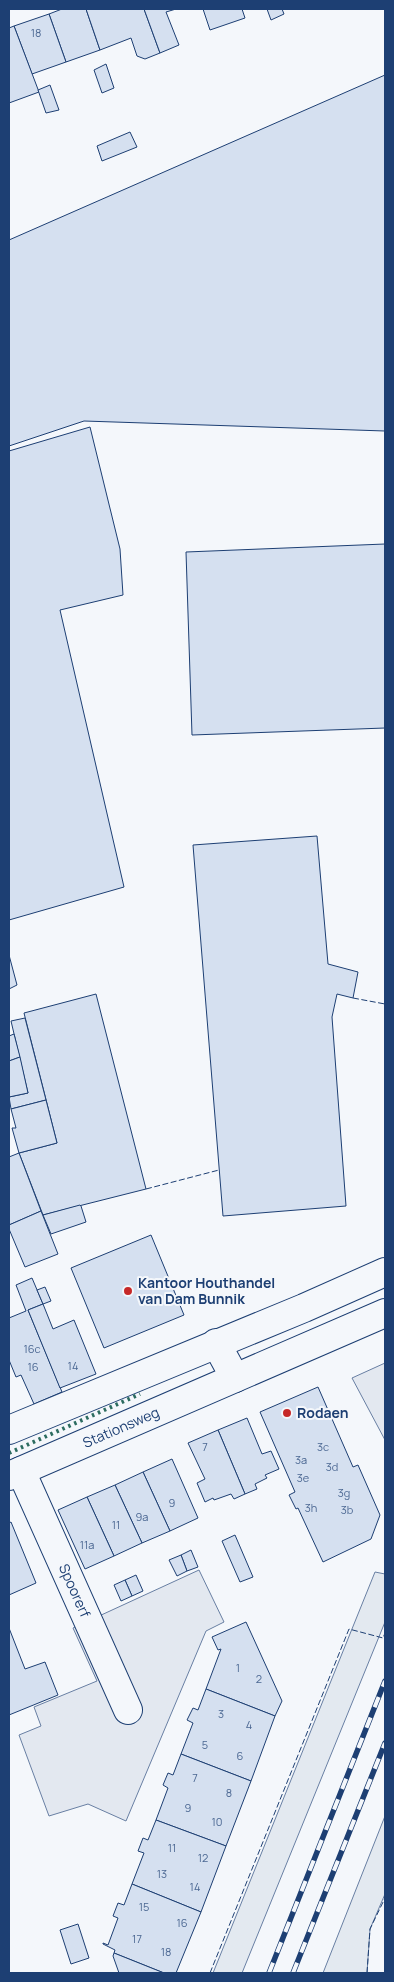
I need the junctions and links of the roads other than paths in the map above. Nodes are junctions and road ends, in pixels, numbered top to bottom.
1 (385, 1272) edge
2 (385, 1313) edge
3 (216, 1344) junction
4 (235, 1378) junction
5 (9, 1430) edge
6 (15, 1473) edge
7 (128, 1710) dead end

1 - 3 street
2 - 4 street, Stationsweg
3 - 4 street
3 - 5 street
4 - 6 street, Stationsweg
6 - 7 street, Spoorerf

